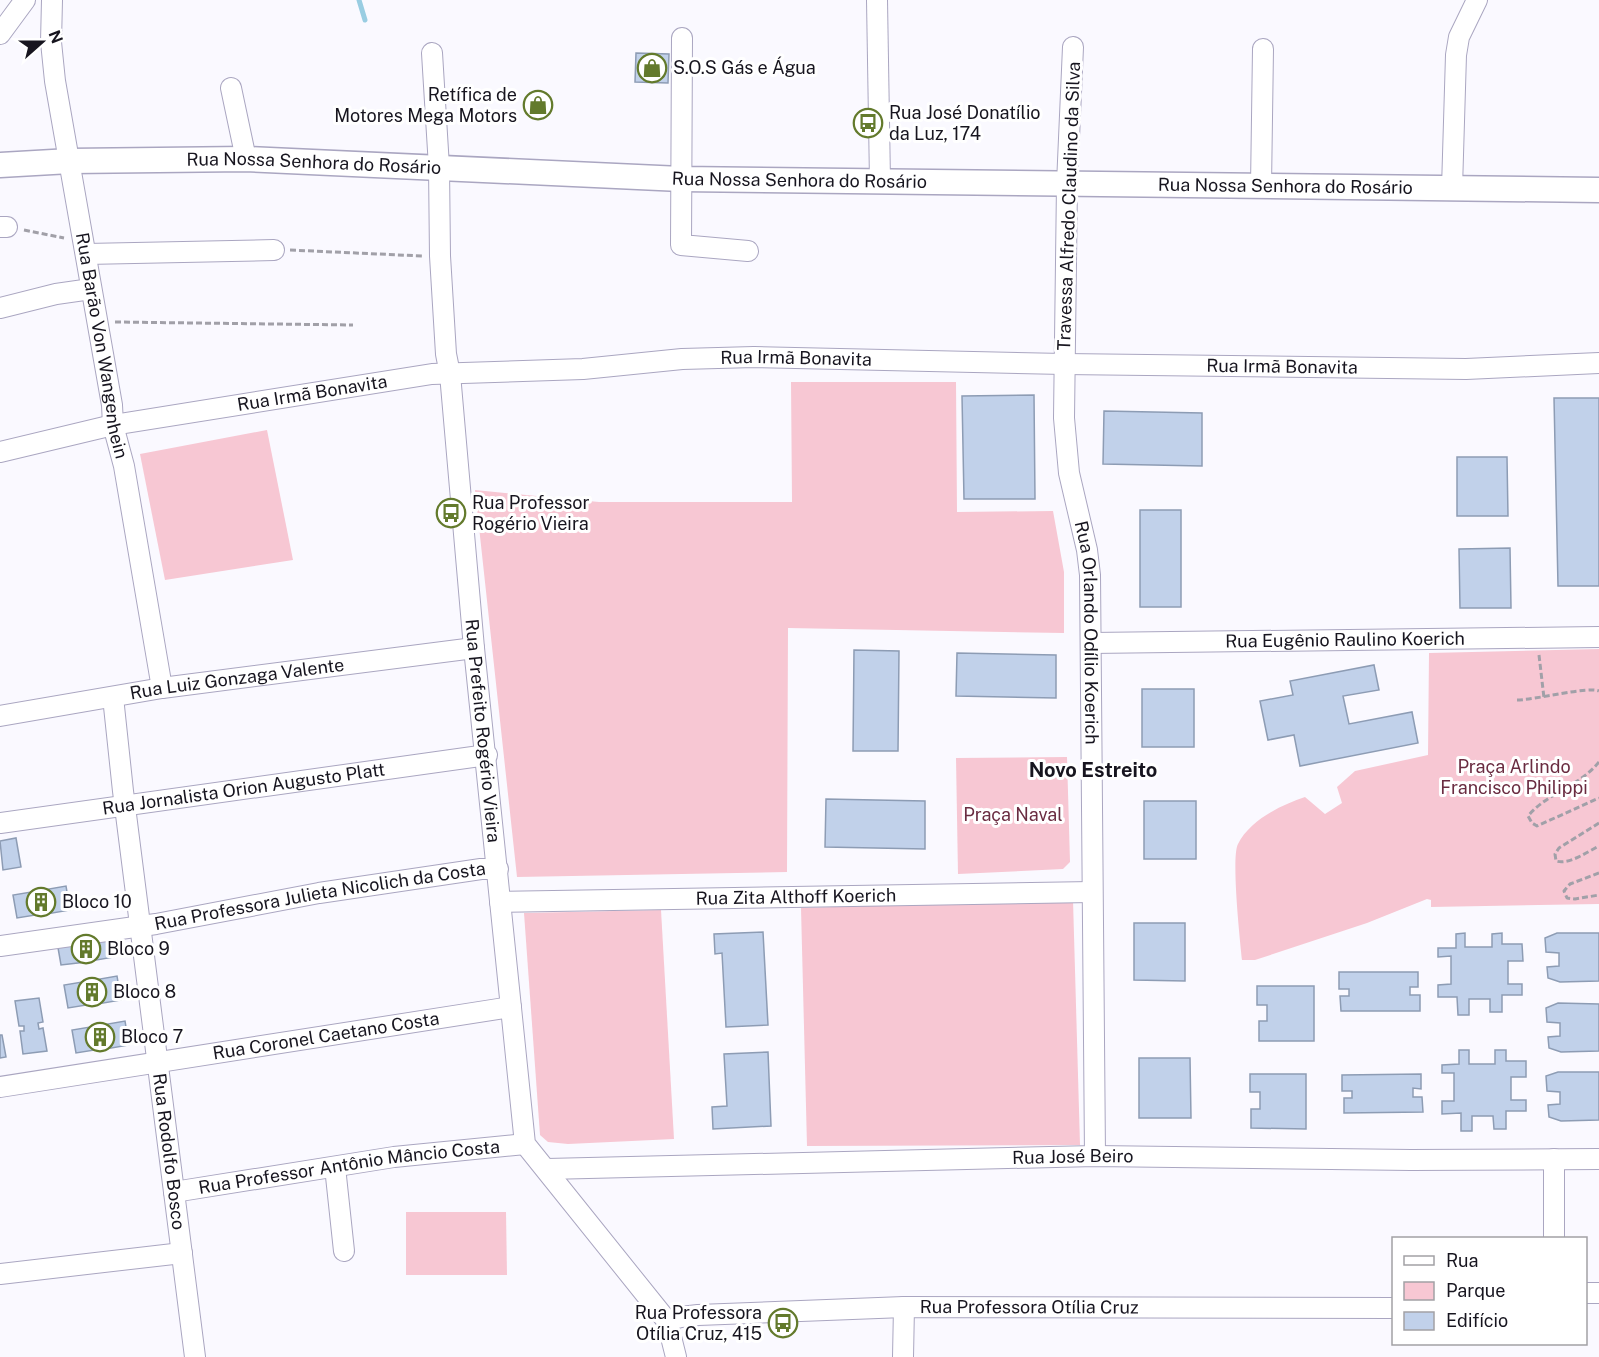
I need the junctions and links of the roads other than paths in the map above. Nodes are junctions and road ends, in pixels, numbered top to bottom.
1 (25, 0) edge
2 (52, 0) edge
3 (877, 0) edge
4 (1477, 0) edge
5 (0, 34) edge
6 (682, 39) dead end
7 (1074, 47) dead end
8 (1263, 48) dead end
9 (432, 53) dead end
10 (231, 88) dead end
11 (246, 159) junction
12 (70, 161) junction
13 (0, 165) edge
14 (439, 167) junction
15 (681, 179) junction
16 (880, 181) junction
17 (1066, 184) junction
18 (1261, 186) junction
19 (1452, 188) junction
20 (1599, 190) edge
21 (85, 248) junction
22 (274, 250) road end
23 (748, 251) dead end
24 (91, 289) junction
25 (0, 308) edge
26 (1599, 363) edge
27 (1065, 364) junction
28 (450, 374) junction
29 (113, 426) junction
30 (0, 452) edge
31 (1599, 638) edge
32 (1091, 643) junction
33 (474, 648) junction
34 (162, 688) junction
35 (113, 696) junction
36 (0, 716) edge
37 (487, 755) junction
38 (125, 806) junction
39 (0, 823) edge
40 (498, 869) junction
41 (1092, 892) junction
42 (500, 902) junction
43 (141, 926) junction
44 (0, 946) edge
45 (511, 1008) junction
46 (158, 1063) junction
47 (0, 1087) edge
48 (525, 1144) junction
49 (1095, 1156) junction
50 (1554, 1159) junction
51 (1599, 1159) edge
52 (336, 1167) junction
53 (547, 1169) junction
54 (174, 1192) junction
55 (1554, 1237) edge
56 (344, 1251) dead end
57 (182, 1253) junction
58 (0, 1274) edge
59 (904, 1307) junction
60 (1392, 1308) edge
61 (667, 1321) junction
62 (195, 1357) edge
63 (676, 1357) edge
64 (903, 1357) edge

1 - 5 street
2 - 12 street, Rua Barão Von Wangenhein
3 - 16 street
4 - 19 street
6 - 15 street
7 - 17 street, Travessa Alfredo Claudino da Silva
8 - 18 street
9 - 14 street, Rua Prefeito Rogério Vieira
10 - 11 street
11 - 12 main road, Rua Nossa Senhora do Rosário
11 - 14 main road, Rua Nossa Senhora do Rosário
12 - 13 main road, Rua Nossa Senhora do Rosário
12 - 21 street, Rua Barão Von Wangenhein
14 - 15 main road, Rua Nossa Senhora do Rosário
14 - 28 street, Rua Prefeito Rogério Vieira
15 - 16 main road, Rua Nossa Senhora do Rosário
15 - 23 street
16 - 17 main road, Rua Nossa Senhora do Rosário
17 - 18 main road, Rua Nossa Senhora do Rosário
17 - 27 street, Travessa Alfredo Claudino da Silva
18 - 19 main road, Rua Nossa Senhora do Rosário
19 - 20 main road, Rua Nossa Senhora do Rosário
21 - 22 street
21 - 24 street, Rua Barão Von Wangenhein
24 - 25 street
24 - 29 street, Rua Barão Von Wangenhein
26 - 27 street, Rua Irmã Bonavita
27 - 28 street, Rua Irmã Bonavita
27 - 32 street, Rua Orlando Odílio Koerich
28 - 29 street, Rua Irmã Bonavita
28 - 33 street, Rua Prefeito Rogério Vieira
29 - 30 street, Rua Irmã Bonavita
29 - 34 street, Rua Barão Von Wangenhein
31 - 32 street, Rua Eugênio Raulino Koerich
32 - 41 street, Rua Orlando Odílio Koerich
33 - 34 street, Rua Luiz Gonzaga Valente
33 - 37 street, Rua Prefeito Rogério Vieira
34 - 35 street, Rua Luiz Gonzaga Valente
35 - 36 street, Rua Luiz Gonzaga Valente
35 - 38 street, Rua Rodolfo Bosco
37 - 38 street, Rua Jornalista Orion Augusto Platt
37 - 40 street, Rua Prefeito Rogério Vieira
38 - 39 street, Rua Jornalista Orion Augusto Platt
38 - 43 street, Rua Rodolfo Bosco
40 - 42 street, Rua Prefeito Rogério Vieira
40 - 43 street, Rua Professora Julieta Nicolich da Costa
41 - 42 street, Rua Zita Althoff Koerich
41 - 49 street, Rua Orlando Odílio Koerich
42 - 45 street, Rua Prefeito Rogério Vieira
43 - 44 street, Rua Professora Julieta Nicolich da Costa
43 - 46 street, Rua Rodolfo Bosco
45 - 46 street, Rua Coronel Caetano Costa
45 - 48 street, Rua Prefeito Rogério Vieira
46 - 47 street, Rua Coronel Caetano Costa
46 - 54 street, Rua Rodolfo Bosco
48 - 52 street, Rua Professor Antônio Mâncio Costa
48 - 53 street
49 - 50 street, Rua José Beiro
49 - 53 street, Rua José Beiro
50 - 51 street, Rua José Beiro
50 - 55 street
52 - 54 street, Rua Professor Antônio Mâncio Costa
52 - 56 street
53 - 61 street
54 - 57 street, Rua Rodolfo Bosco
57 - 58 street
57 - 62 street, Rua Rodolfo Bosco
59 - 60 street, Rua Professora Otília Cruz
59 - 61 street, Rua Professora Otília Cruz
59 - 64 street
61 - 63 street

